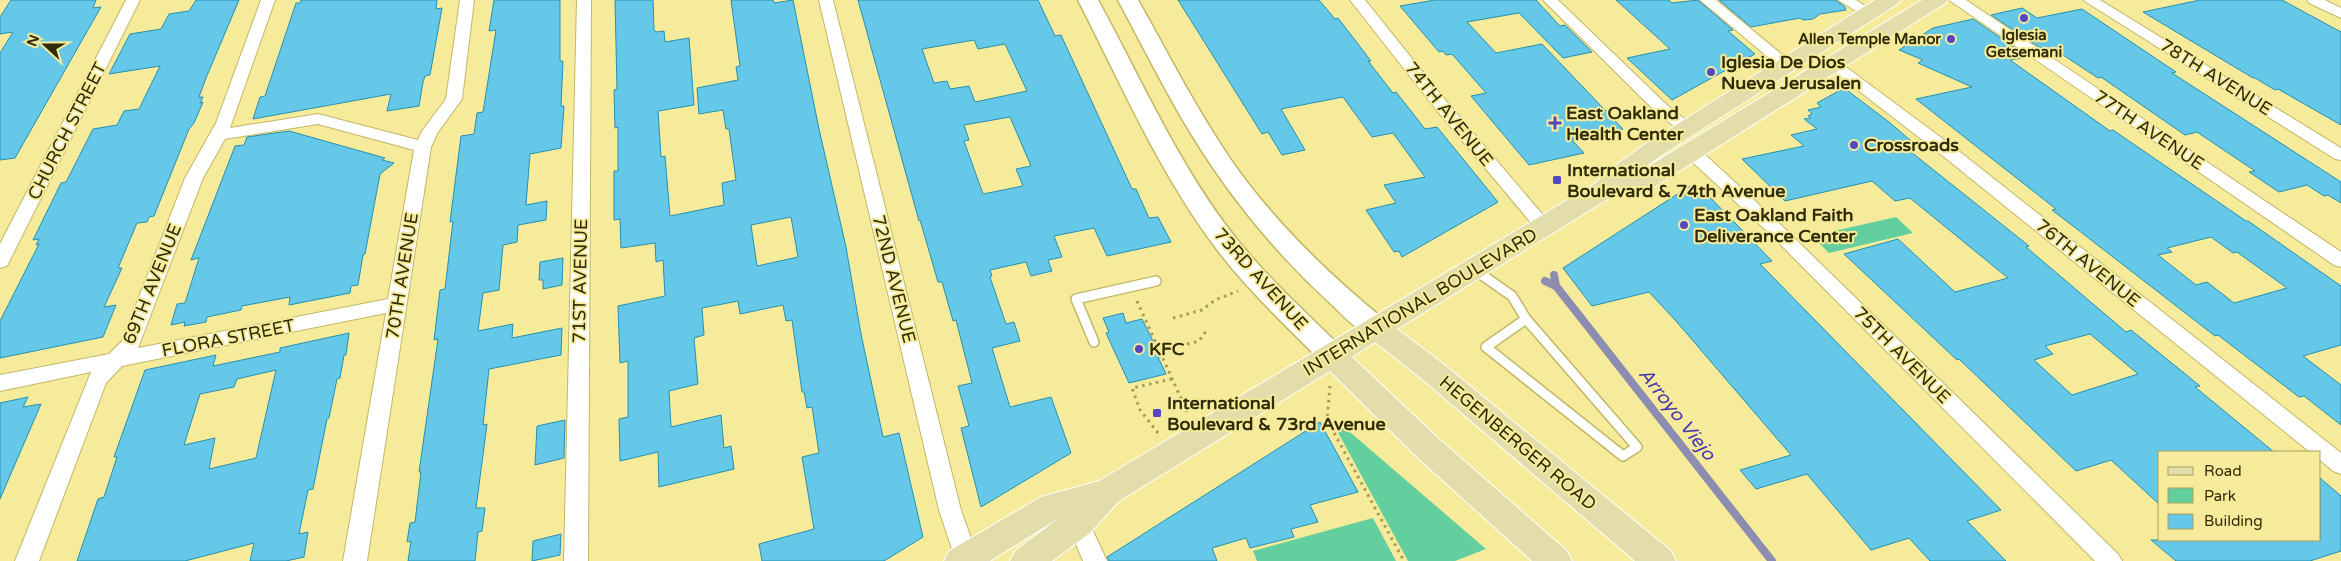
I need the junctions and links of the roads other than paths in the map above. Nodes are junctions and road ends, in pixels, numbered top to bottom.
1 (133, 0) edge
2 (268, 0) edge
3 (467, 0) edge
4 (584, 0) edge
5 (826, 0) edge
6 (1088, 0) edge
7 (1128, 0) edge
8 (1357, 0) edge
9 (1550, 0) edge
10 (1707, 0) edge
11 (1845, 0) edge
12 (1890, 0) edge
13 (1937, 0) edge
14 (1956, 0) edge
15 (2090, 0) edge
16 (2314, 0) edge
17 (1869, 13) junction
18 (2341, 14) edge
19 (1833, 64) junction
20 (1786, 65) junction
21 (219, 135) junction
22 (1689, 141) junction
23 (423, 147) junction
24 (2341, 155) edge
25 (1544, 226) junction
26 (2341, 261) edge
27 (0, 262) edge
28 (1474, 268) junction
29 (1156, 281) dead end
30 (1260, 282) joint
31 (398, 304) junction
32 (1526, 319) junction
33 (1376, 328) junction
34 (1094, 342) dead end
35 (1332, 355) junction
36 (115, 360) junction
37 (0, 383) edge
38 (2341, 465) edge
39 (1108, 492) junction
40 (1078, 523) junction
41 (963, 560) edge
42 (27, 561) edge
43 (355, 561) edge
44 (576, 561) edge
45 (1027, 561) edge
46 (1095, 561) edge
47 (1555, 561) edge
48 (1659, 561) edge
49 (2110, 561) edge

1 - 27 street, CHURCH STREET
2 - 21 street, 69TH AVENUE
3 - 23 street, 70TH AVENUE
4 - 44 street, 71ST AVENUE
5 - 41 street, 72ND AVENUE
6 - 30 main road, 73RD AVENUE
7 - 33 main road
8 - 25 street, 74TH AVENUE
9 - 22 street, 75TH AVENUE
10 - 20 street
11 - 17 street
12 - 17 main road, INTERNATIONAL BOULEVARD
13 - 19 main road, INTERNATIONAL BOULEVARD
14 - 26 street, 77TH AVENUE
15 - 24 street, 78TH AVENUE
16 - 18 street
17 - 20 main road, INTERNATIONAL BOULEVARD
19 - 22 main road, INTERNATIONAL BOULEVARD
19 - 38 street, 76TH AVENUE
20 - 22 main road, INTERNATIONAL BOULEVARD
21 - 23 street
21 - 36 street, 69TH AVENUE
22 - 25 main road, INTERNATIONAL BOULEVARD
22 - 49 street, 75TH AVENUE
23 - 31 street, 70TH AVENUE
25 - 28 main road, INTERNATIONAL BOULEVARD
28 - 32 lane
28 - 33 main road, INTERNATIONAL BOULEVARD
29 - 34 lane
30 - 35 main road, 73RD AVENUE
31 - 36 street, FLORA STREET
31 - 43 street, 70TH AVENUE
32 - 32 lane
33 - 35 main road, INTERNATIONAL BOULEVARD
33 - 48 main road, HEGENBERGER ROAD
35 - 39 main road, INTERNATIONAL BOULEVARD
35 - 47 main road
36 - 37 street, FLORA STREET
36 - 42 street, 69TH AVENUE
39 - 40 main road, INTERNATIONAL BOULEVARD
39 - 41 main road, INTERNATIONAL BOULEVARD
40 - 45 main road, INTERNATIONAL BOULEVARD
40 - 46 street

